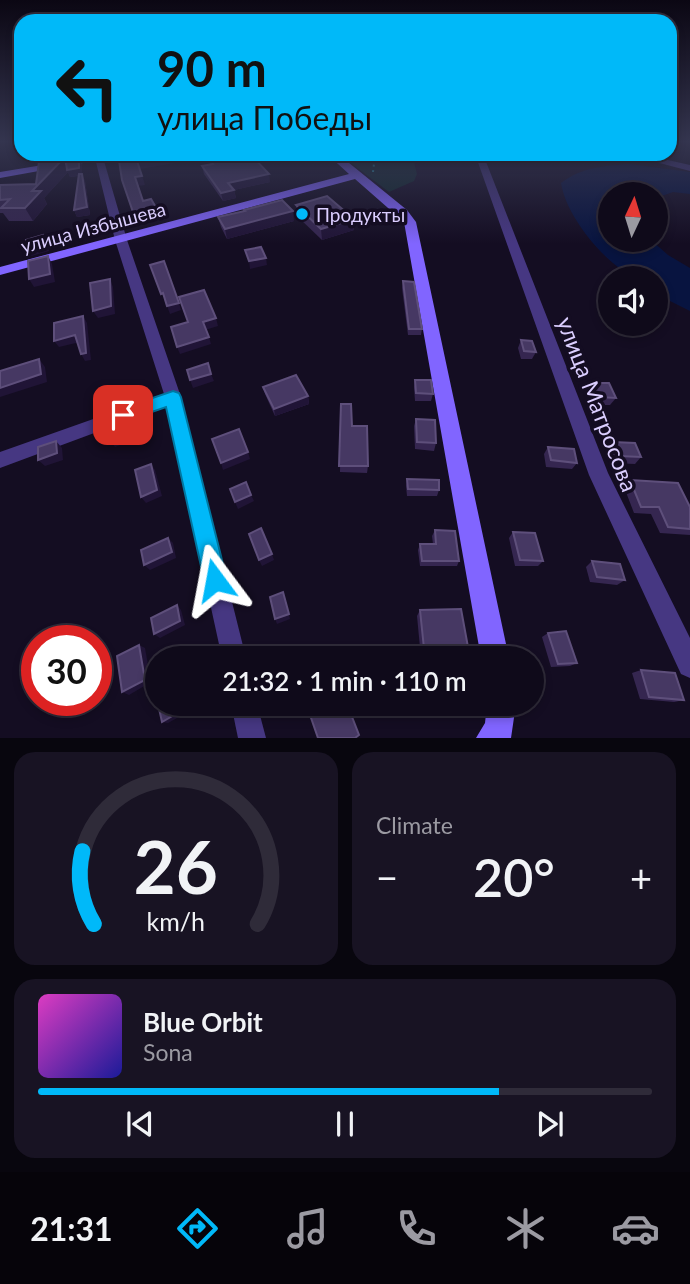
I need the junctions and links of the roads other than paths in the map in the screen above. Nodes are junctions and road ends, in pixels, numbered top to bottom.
1 (103, 175) edge
2 (360, 175) edge
3 (366, 175) edge
4 (487, 175) edge
5 (121, 240) junction
6 (0, 271) edge
7 (173, 397) junction
8 (0, 460) edge
9 (231, 646) edge
10 (493, 646) edge
11 (690, 665) edge
12 (247, 716) edge
13 (501, 716) edge
14 (252, 738) edge
15 (491, 738) edge

1 - 5 street
2 - 5 street, улица Избышева
3 - 10 street
4 - 11 street, улица Матросова
5 - 6 street, улица Избышева
5 - 7 street
7 - 8 street
7 - 9 street
12 - 14 street
13 - 15 street

